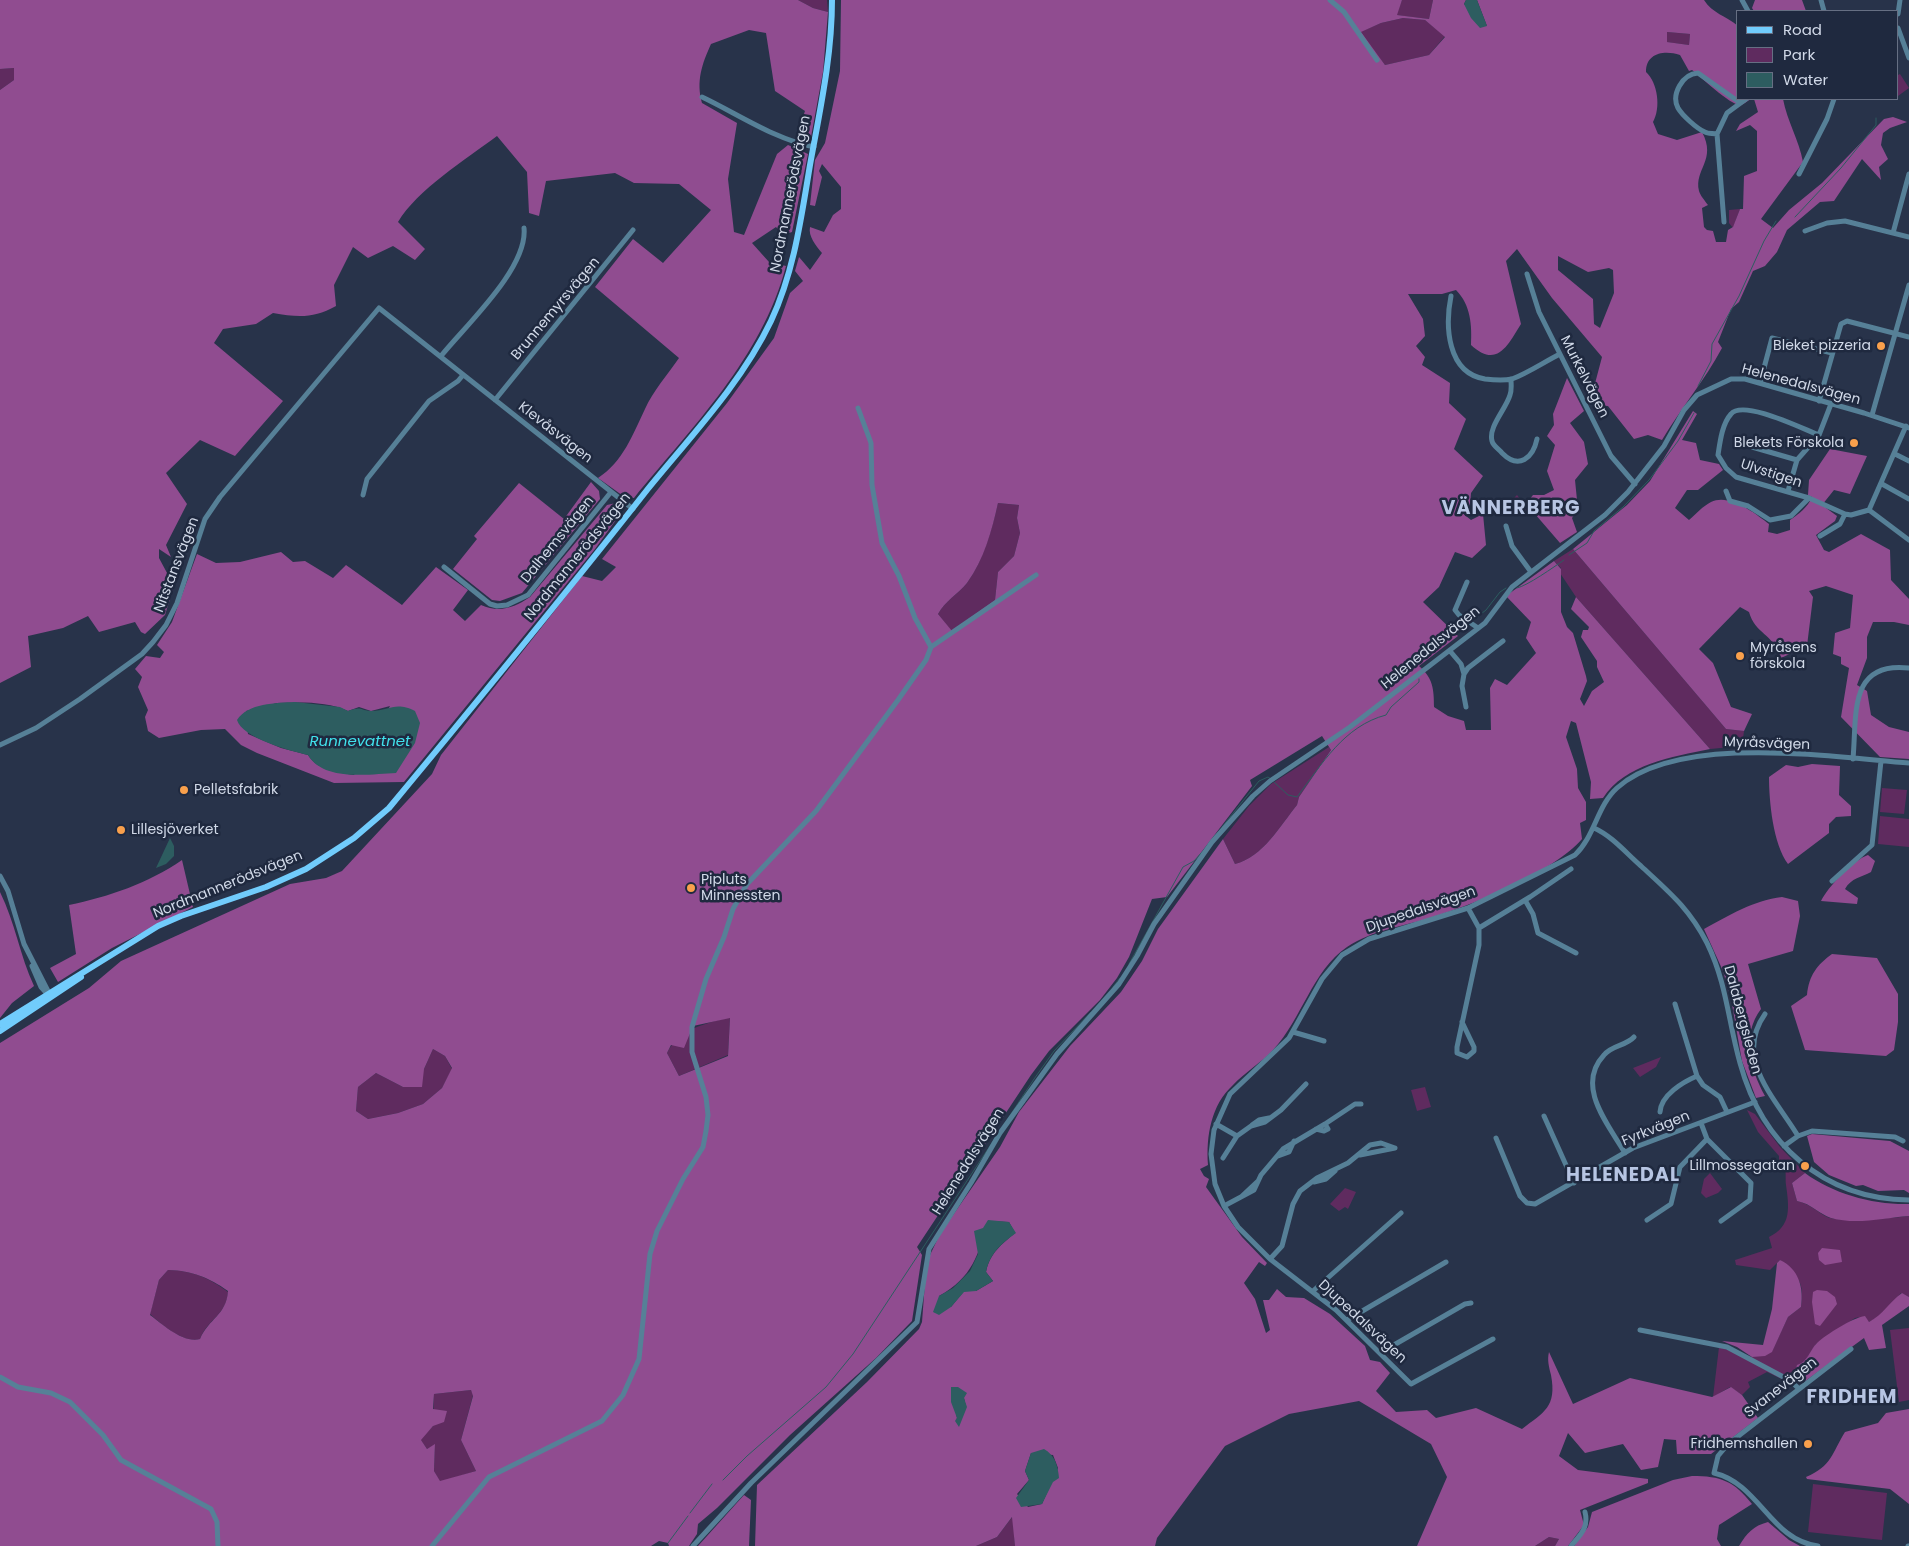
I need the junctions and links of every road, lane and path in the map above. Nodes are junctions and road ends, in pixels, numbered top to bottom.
1 (832, 0) edge
2 (1330, 0) edge
3 (1899, 36) edge
4 (1909, 58) edge
5 (1377, 60) dead end
6 (702, 97) dead end
7 (1736, 100) edge
8 (1736, 100) edge
9 (1744, 100) edge
10 (1834, 100) edge
11 (1739, 102) junction
12 (1716, 134) junction
13 (814, 147) junction
14 (1799, 174) dead end
15 (1909, 174) edge
16 (1724, 222) dead end
17 (524, 228) dead end
18 (633, 230) dead end
19 (1805, 231) dead end
20 (1893, 233) junction
21 (1909, 237) edge
22 (1527, 274) dead end
23 (1909, 284) edge
24 (1451, 296) dead end
25 (379, 308) joint
26 (1896, 332) junction
27 (1909, 337) edge
28 (1560, 354) junction
29 (1832, 354) junction
30 (441, 356) junction
31 (463, 375) junction
32 (1511, 379) junction
33 (1760, 383) junction
34 (495, 400) junction
35 (1819, 401) junction
36 (1831, 404) junction
37 (858, 408) dead end
38 (1872, 415) junction
39 (1908, 427) edge
40 (1819, 435) junction
41 (1537, 439) dead end
42 (1752, 447) dead end
43 (1895, 454) junction
44 (1797, 460) junction
45 (1909, 461) edge
46 (1634, 484) junction
47 (1882, 484) junction
48 (1726, 490) dead end
49 (1788, 491) junction
50 (611, 492) junction
51 (363, 495) dead end
52 (1809, 498) junction
53 (1909, 499) edge
54 (633, 509) junction
55 (1869, 510) junction
56 (1844, 514) junction
57 (1506, 526) dead end
58 (1820, 536) dead end
59 (1909, 540) edge
60 (444, 567) dead end
61 (1531, 572) junction
62 (1036, 575) dead end
63 (1466, 582) dead end
64 (1478, 628) junction
65 (1502, 641) dead end
66 (931, 647) junction
67 (1450, 650) junction
68 (1909, 668) edge
69 (1464, 674) junction
70 (1466, 707) dead end
71 (0, 745) edge
72 (1853, 759) junction
73 (1880, 761) junction
74 (1909, 763) edge
75 (1594, 828) junction
76 (1571, 869) dead end
77 (0, 876) edge
78 (1832, 881) dead end
79 (1525, 900) junction
80 (1468, 908) junction
81 (1479, 928) junction
82 (1576, 952) dead end
83 (48, 994) junction
84 (1675, 1004) dead end
85 (1764, 1014) dead end
86 (1462, 1022) junction
87 (0, 1024) edge
88 (0, 1031) edge
89 (1293, 1032) junction
90 (1634, 1037) dead end
91 (1324, 1041) dead end
92 (1697, 1076) junction
93 (1306, 1084) dead end
94 (1755, 1102) junction
95 (1361, 1104) dead end
96 (1660, 1112) dead end
97 (1727, 1112) junction
98 (1544, 1116) dead end
99 (1701, 1123) junction
100 (1216, 1124) junction
101 (1237, 1136) junction
102 (1798, 1136) junction
103 (1496, 1138) dead end
104 (1707, 1139) junction
105 (1903, 1141) dead end
106 (1372, 1144) junction
107 (1784, 1146) junction
108 (1374, 1151) junction
109 (1625, 1152) junction
110 (1358, 1156) junction
111 (1223, 1158) dead end
112 (1574, 1183) junction
113 (1909, 1200) edge
114 (1224, 1206) junction
115 (1401, 1213) dead end
116 (1647, 1220) dead end
117 (1721, 1220) dead end
118 (1270, 1259) junction
119 (1446, 1262) dead end
120 (1313, 1291) junction
121 (1471, 1304) dead end
122 (1346, 1320) junction
123 (1640, 1330) dead end
124 (1493, 1340) dead end
125 (1851, 1349) dead end
126 (1380, 1353) junction
127 (0, 1377) edge
128 (1799, 1388) junction
129 (1585, 1512) dead end
130 (218, 1546) edge
131 (432, 1546) edge
132 (693, 1546) edge
133 (1571, 1546) edge
134 (1818, 1546) edge

1 - 13 main road, Nordmannerödsvägen
2 - 5 street
3 - 4 street
6 - 13 street
7 - 12 street
8 - 11 street
9 - 11 street
10 - 14 street
11 - 12 street
12 - 16 street
13 - 54 main road, Nordmannerödsvägen
15 - 20 street
17 - 30 street
18 - 34 street, Brunnemyrsvägen
19 - 20 street
20 - 21 street
22 - 28 street, Murkelvägen
23 - 26 street
24 - 32 street
25 - 30 street, Klevåsvägen
25 - 71 street, Nitstansvägen
26 - 27 street
26 - 29 street
26 - 38 street
28 - 32 street
28 - 46 street, Murkelvägen
29 - 33 street
29 - 35 street
30 - 31 street, Klevåsvägen
31 - 34 street, Klevåsvägen
31 - 51 street
32 - 41 street
33 - 35 street, Helenedalsvägen
33 - 46 street, Helenedalsvägen
34 - 50 street, Klevåsvägen
35 - 36 street, Helenedalsvägen
36 - 38 street, Helenedalsvägen
36 - 40 street
37 - 66 street
38 - 39 street, Helenedalsvägen
39 - 43 street
40 - 44 street
40 - 49 street, Ulvstigen
42 - 44 street
43 - 45 street
43 - 47 street
44 - 49 street
46 - 61 street, Helenedalsvägen
47 - 53 street
47 - 55 street
48 - 52 street
49 - 52 street, Ulvstigen
50 - 54 street, Klevåsvägen
50 - 60 street, Dalhemsvägen
52 - 56 street, Ulvstigen
54 - 83 main road, Nordmannerödsvägen
55 - 56 street
55 - 59 street
56 - 58 street
57 - 61 street
61 - 64 street, Helenedalsvägen
62 - 66 street
63 - 64 street
64 - 67 street, Helenedalsvägen
65 - 69 street
66 - 131 street
67 - 69 street
67 - 132 street, Helenedalsvägen
68 - 72 street
69 - 70 street
72 - 73 street, Myråsvägen
72 - 75 street, Myråsvägen
73 - 74 street, Myråsvägen
73 - 78 street
75 - 80 street, Djupedalsvägen
75 - 94 street, Dalabergsleden
76 - 79 street
77 - 83 street
79 - 81 street
79 - 82 street
80 - 81 street
80 - 89 street, Djupedalsvägen
81 - 86 street
83 - 87 main road, Nordmannerödsvägen
83 - 88 main road, Nordmannerödsvägen
84 - 92 street
85 - 102 street
86 - 86 street
89 - 91 street
89 - 100 street, Djupedalsvägen
90 - 109 street
92 - 96 street
92 - 97 street
93 - 101 street
94 - 97 street, Fyrkvägen
94 - 107 street, Dalabergsleden
95 - 114 street
97 - 99 street, Fyrkvägen
98 - 112 street
99 - 104 street
99 - 109 street, Fyrkvägen
100 - 101 street
100 - 114 street, Djupedalsvägen
101 - 111 street
102 - 105 street
102 - 107 street
103 - 112 street, Fyrkvägen
104 - 116 street
104 - 117 street
106 - 108 street
106 - 108 street
106 - 110 street
107 - 113 street, Dalabergsleden
108 - 110 street
109 - 112 street, Fyrkvägen
110 - 118 street
114 - 118 street, Djupedalsvägen
115 - 120 street
118 - 120 street, Djupedalsvägen
119 - 122 street
120 - 122 street, Djupedalsvägen
121 - 126 street
122 - 126 street, Djupedalsvägen
123 - 128 street
124 - 126 street, Djupedalsvägen
125 - 128 street, Svanevägen
127 - 130 street
128 - 134 street, Svanevägen
129 - 133 street

